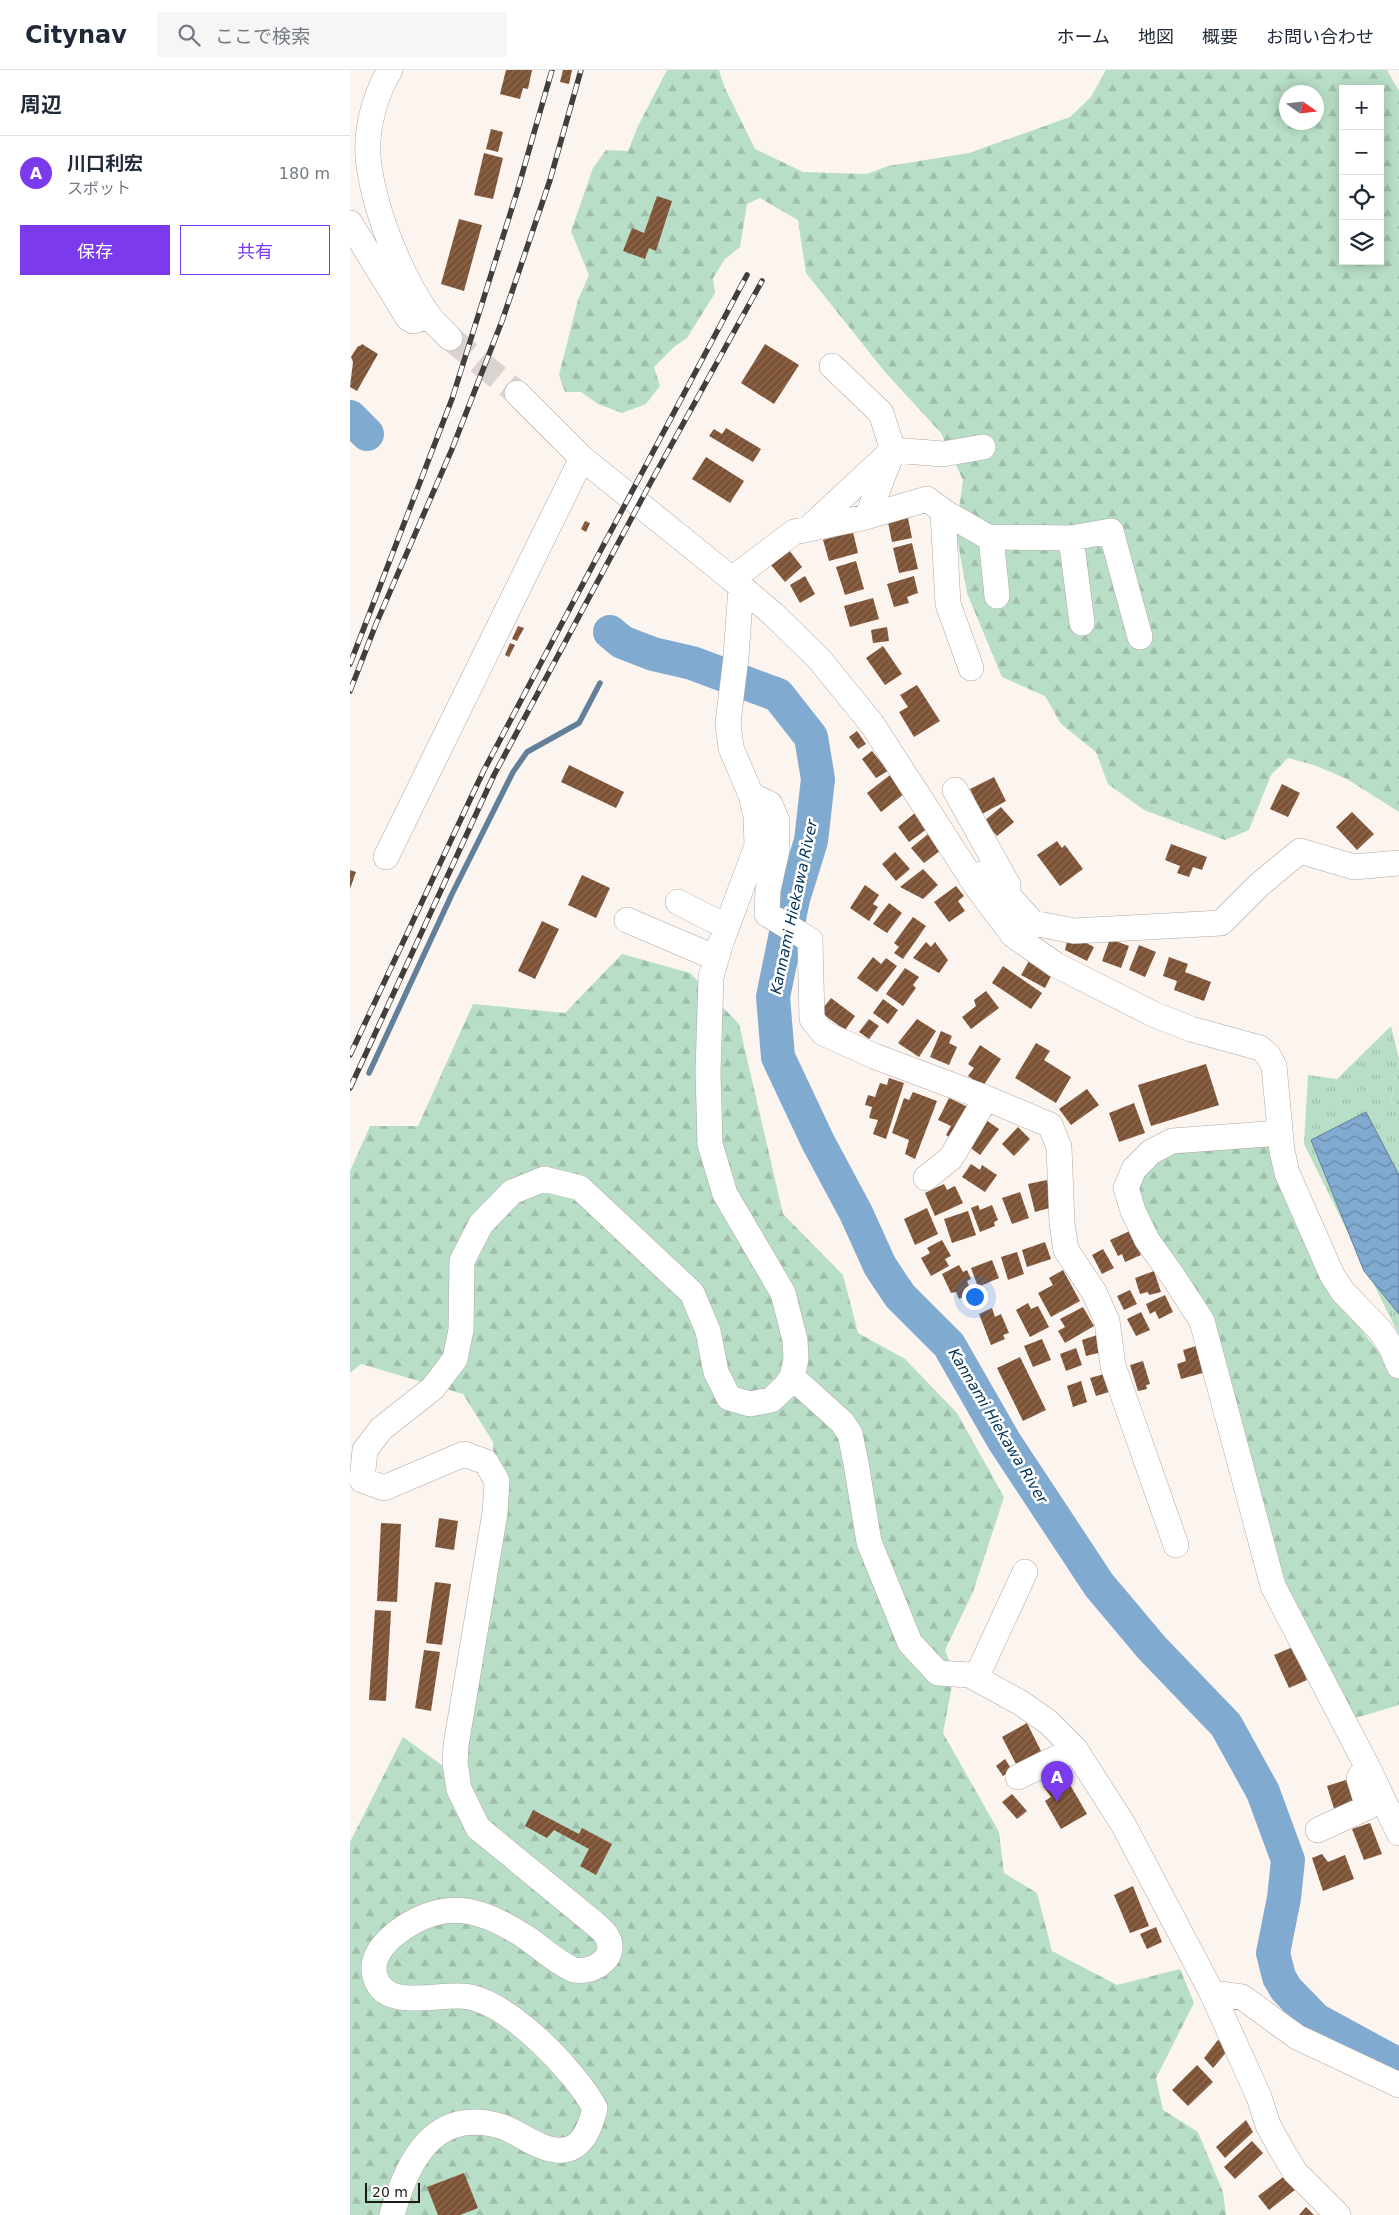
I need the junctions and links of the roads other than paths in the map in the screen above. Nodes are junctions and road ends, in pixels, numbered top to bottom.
1 (390, 70) edge
2 (350, 223) edge
3 (429, 316) junction
4 (450, 338) tunnel mouth
5 (832, 366) dead end
6 (517, 393) tunnel mouth
7 (982, 447) dead end
8 (893, 450) junction
9 (582, 458) junction
10 (943, 512) junction
11 (868, 515) junction
12 (809, 528) junction
13 (992, 537) junction
14 (1071, 538) junction
15 (736, 583) junction
16 (997, 596) dead end
17 (1082, 623) dead end
18 (1140, 637) dead end
19 (971, 668) dead end
20 (955, 790) dead end
21 (751, 795) junction
22 (386, 856) dead end
23 (1399, 863) edge
24 (971, 878) junction
25 (678, 902) dead end
26 (1022, 911) junction
27 (627, 920) dead end
28 (727, 927) junction
29 (716, 958) junction
30 (986, 1098) junction
31 (1280, 1133) junction
32 (926, 1178) dead end
33 (1399, 1366) edge
34 (792, 1377) junction
35 (1176, 1545) dead end
36 (1025, 1572) dead end
37 (976, 1678) junction
38 (1074, 1749) junction
39 (1368, 1768) junction
40 (1018, 1777) dead end
41 (1318, 1830) dead end
42 (1399, 1833) edge
43 (1212, 1993) junction
44 (1399, 2085) edge
45 (392, 2215) edge
46 (1338, 2215) edge

1 - 3 street
2 - 3 street
3 - 4 street
5 - 8 street
6 - 9 street
7 - 8 street
8 - 11 street
8 - 12 street
9 - 15 street
9 - 22 street
10 - 11 street
10 - 13 street
10 - 19 street
11 - 12 street
12 - 15 street
13 - 14 street
13 - 16 street
14 - 17 street
14 - 18 street
15 - 21 street
15 - 24 street
20 - 26 street
21 - 28 street
21 - 30 street
23 - 26 street
24 - 26 street
24 - 31 street
25 - 28 street
27 - 29 street
28 - 29 street
29 - 34 street
30 - 32 street
30 - 35 street
31 - 33 street
31 - 39 street
34 - 37 street
34 - 45 street
36 - 37 street
37 - 38 street
38 - 40 street
38 - 43 street
39 - 41 street
39 - 42 street
43 - 44 street
43 - 46 street

